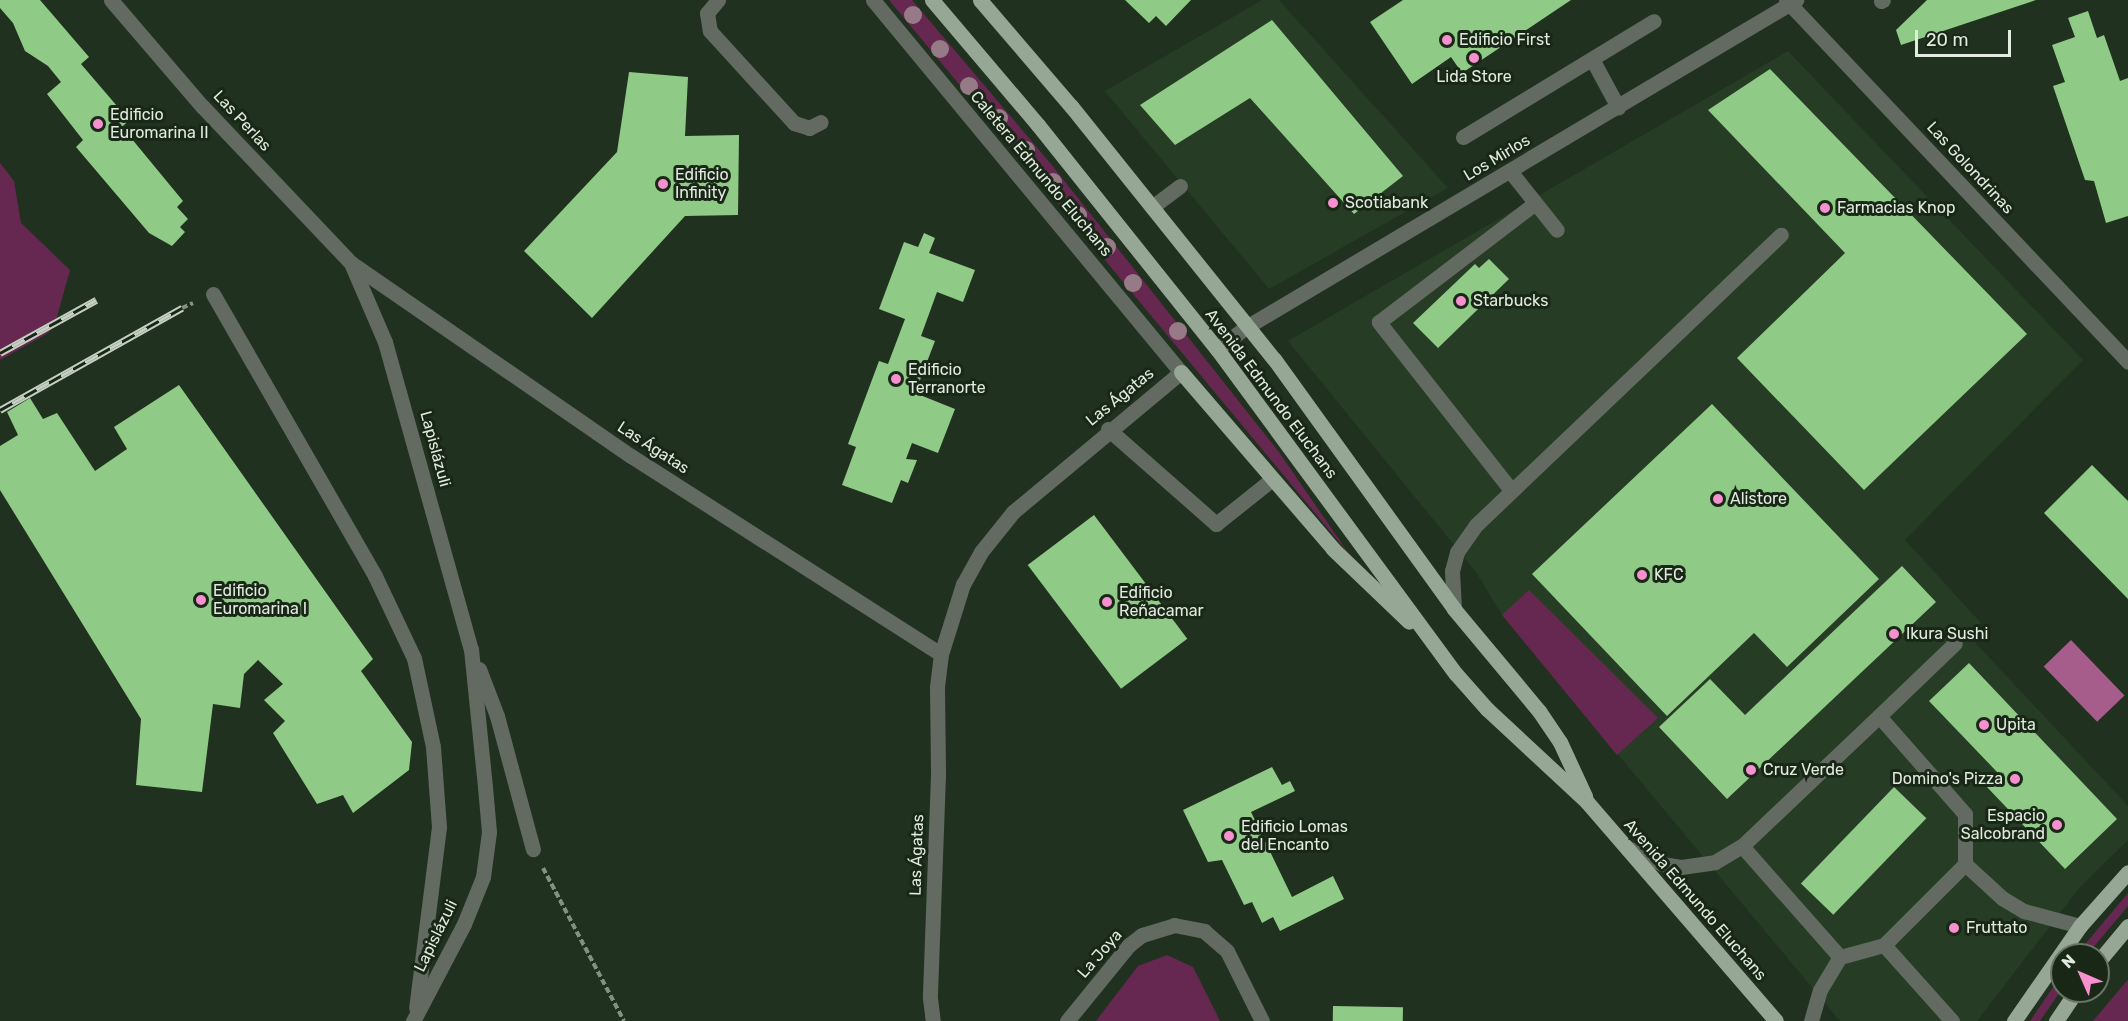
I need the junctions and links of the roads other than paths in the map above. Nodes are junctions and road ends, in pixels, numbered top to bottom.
1 (111, 0) edge
2 (718, 0) edge
3 (873, 0) edge
4 (932, 0) edge
5 (980, 0) edge
6 (1791, 2) edge
7 (1654, 21) dead end
8 (1592, 59) junction
9 (1618, 107) junction
10 (821, 122) dead end
11 (1463, 137) dead end
12 (1510, 171) junction
13 (1180, 186) dead end
14 (1535, 203) junction
15 (1152, 207) junction
16 (1557, 230) dead end
17 (1781, 235) dead end
18 (351, 263) junction
19 (213, 294) dead end
20 (1248, 326) junction
21 (1217, 349) junction
22 (2128, 362) edge
23 (1181, 372) junction
24 (1108, 429) junction
25 (1271, 480) junction
26 (1511, 490) junction
27 (1454, 609) junction
28 (1427, 636) junction
29 (1955, 643) dead end
30 (471, 649) junction
31 (941, 654) junction
32 (1879, 716) junction
33 (1587, 802) junction
34 (1614, 834) junction
35 (1742, 846) junction
36 (533, 849) road end
37 (1965, 864) junction
38 (2128, 872) edge
39 (2080, 926) junction
40 (2128, 926) edge
41 (1884, 945) junction
42 (2110, 948) edge
43 (1840, 957) junction
44 (2068, 1003) edge
45 (414, 1019) edge
46 (933, 1021) edge
47 (1067, 1021) edge
48 (1262, 1021) edge
49 (1776, 1021) edge
50 (1811, 1021) edge
51 (1952, 1021) edge
52 (2014, 1021) edge
53 (2056, 1021) edge

1 - 18 street, Las Perlas
2 - 10 street
3 - 23 street, Caletera Edmundo Eluchans
4 - 21 main road, Avenida Edmundo Eluchans
5 - 15 main road, Avenida Edmundo Eluchans
6 - 9 street, Los Mirlos
6 - 22 street, Las Golondrinas
7 - 8 street
8 - 9 street
8 - 11 street
9 - 12 street, Los Mirlos
12 - 14 street
12 - 20 street, Los Mirlos
13 - 15 street
14 - 16 street
14 - 26 street
15 - 20 main road, Avenida Edmundo Eluchans
17 - 26 street
18 - 30 street, Lapislázuli
18 - 31 street, Las Ágatas
19 - 45 street
20 - 21 street, Los Mirlos
20 - 27 main road, Avenida Edmundo Eluchans
21 - 28 main road, Avenida Edmundo Eluchans
23 - 24 street, Las Ágatas
23 - 25 main road
24 - 25 street
24 - 31 street, Las Ágatas
25 - 28 main road
26 - 27 street
27 - 33 main road, Avenida Edmundo Eluchans
28 - 33 main road, Avenida Edmundo Eluchans
29 - 32 street
30 - 36 street, Lapislázuli
30 - 45 street, Lapislázuli
31 - 46 street, Las Ágatas
32 - 35 street
32 - 37 street
33 - 34 main road, Avenida Edmundo Eluchans
34 - 35 street
34 - 49 main road, Avenida Edmundo Eluchans
35 - 43 street
37 - 39 street
37 - 41 street
38 - 39 main road
39 - 52 main road
40 - 42 main road
41 - 43 street
41 - 51 street
43 - 50 street
44 - 53 main road
47 - 48 street, La Joya

